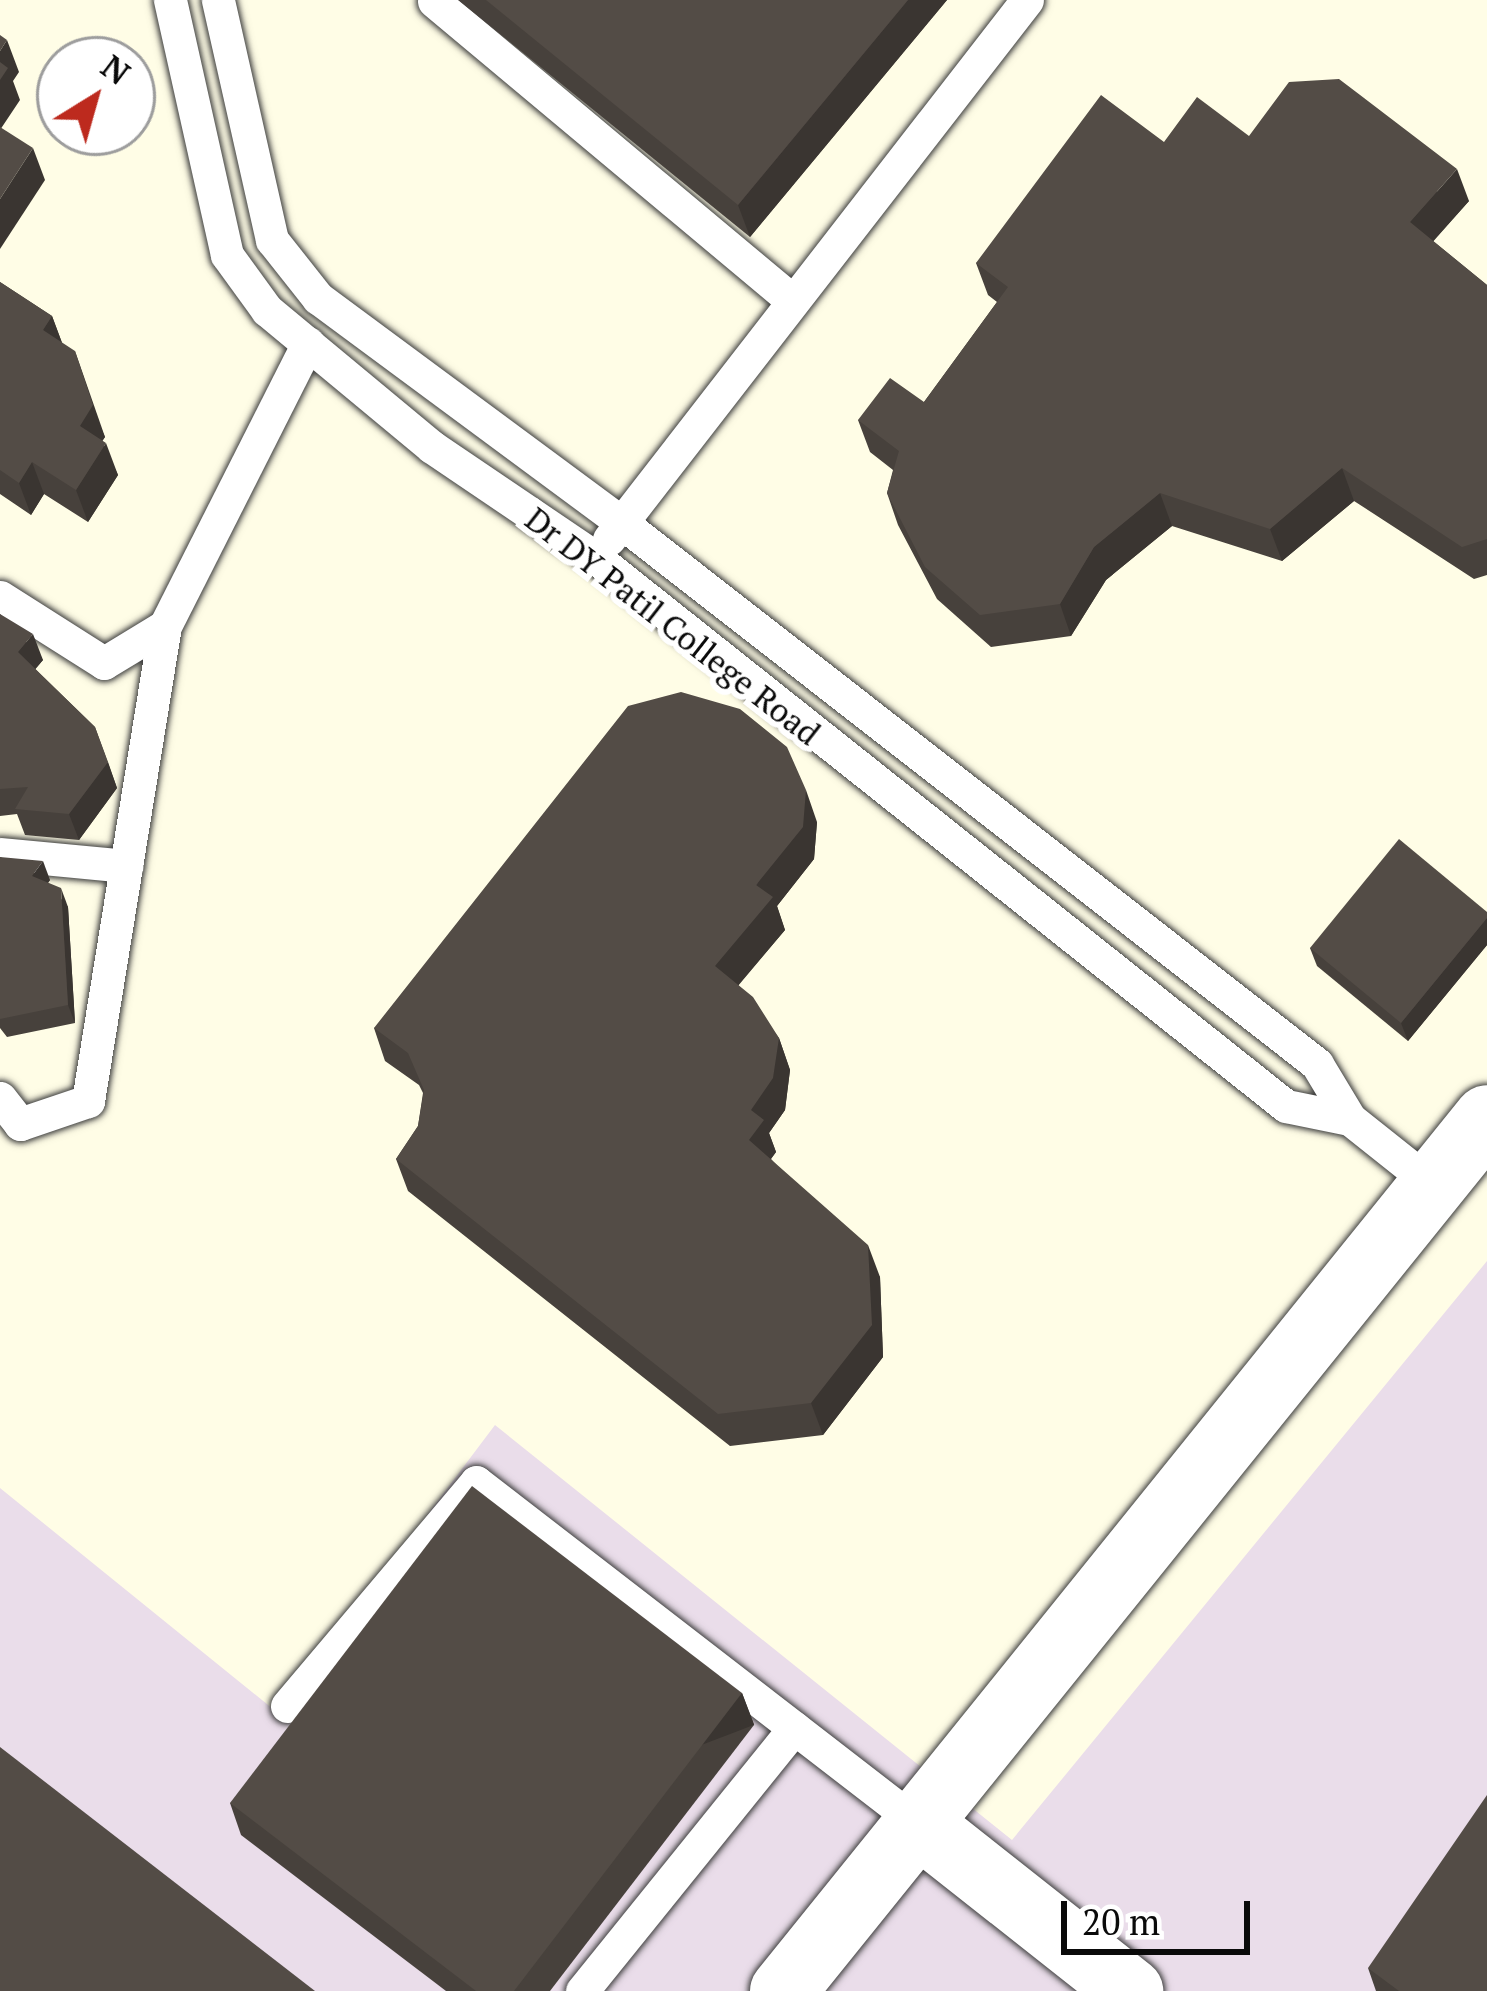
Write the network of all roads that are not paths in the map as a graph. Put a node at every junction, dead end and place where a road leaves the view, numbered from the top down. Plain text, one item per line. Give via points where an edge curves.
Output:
1 (170, 0) edge
2 (218, 0) edge
3 (1027, 0) edge
4 (434, 1) edge
5 (791, 299) junction
6 (319, 352) junction
7 (622, 523) junction
8 (596, 558) junction
9 (0, 597) edge
10 (165, 626) junction
11 (0, 854) edge
12 (126, 866) junction
13 (0, 1098) edge
14 (1487, 1118) edge
15 (1351, 1119) junction
16 (1433, 1185) junction
17 (287, 1706) dead end
18 (794, 1728) junction
19 (920, 1825) junction
20 (582, 1991) edge
21 (783, 1991) edge
22 (1130, 1991) edge

1 - 6 lane, Dr DY Patil College Road via 227,255 268,310
2 - 7 lane, Dr DY Patil College Road via 272,240 318,298
3 - 5 lane
4 - 5 lane
5 - 7 lane
6 - 8 lane, Dr DY Patil College Road via 432,447
6 - 10 lane
7 - 8 lane
7 - 15 lane, Dr DY Patil College Road via 1316,1064
8 - 15 lane, Dr DY Patil College Road via 1286,1106
9 - 10 lane via 104,663
10 - 12 lane
11 - 12 lane
12 - 13 lane via 88,1102 20,1124
14 - 16 street
15 - 16 lane, Dr DY Patil College Road
16 - 19 street
17 - 18 lane via 476,1482
18 - 19 lane
18 - 20 lane
19 - 21 street
19 - 22 street

